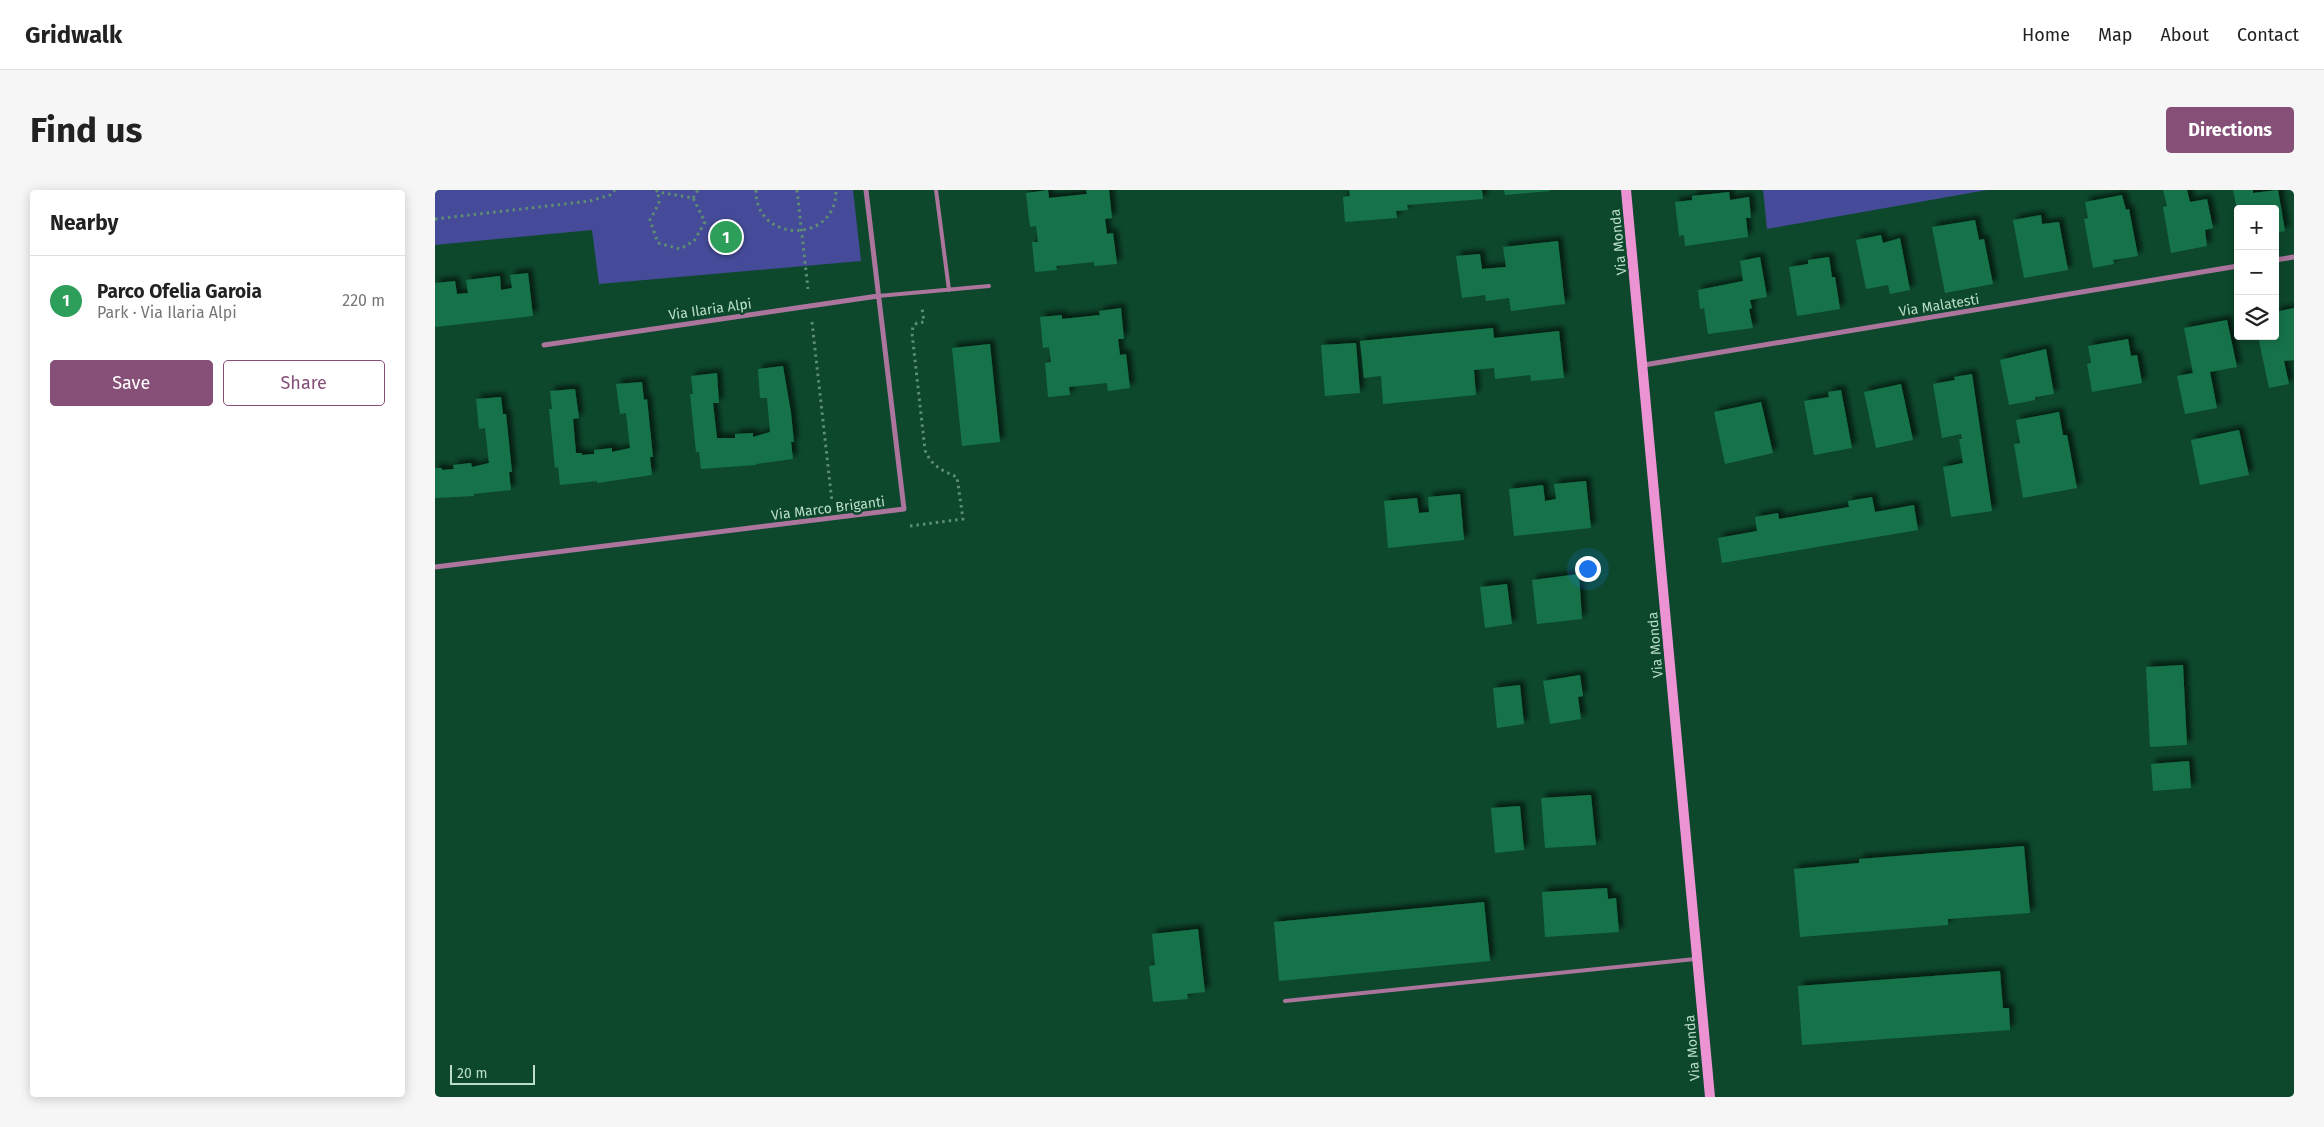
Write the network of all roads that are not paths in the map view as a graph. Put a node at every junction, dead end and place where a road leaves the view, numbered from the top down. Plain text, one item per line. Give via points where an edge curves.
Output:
1 (866, 190) edge
2 (935, 190) edge
3 (1626, 190) edge
4 (2294, 257) edge
5 (2279, 259) edge
6 (2234, 267) edge
7 (989, 286) dead end
8 (949, 290) junction
9 (879, 296) junction
10 (544, 345) dead end
11 (1644, 365) junction
12 (435, 567) edge
13 (1697, 958) junction
14 (1285, 1001) dead end
15 (1710, 1097) edge

1 - 9 street, Via Marco Briganti
2 - 8 lane
3 - 11 main road, Via Monda
4 - 5 street
6 - 11 street, Via Malatesti
7 - 8 lane
8 - 9 lane
9 - 10 street, Via Ilaria Alpi
9 - 12 street, Via Marco Briganti via 904,509
11 - 13 main road, Via Monda
13 - 14 lane
13 - 15 main road, Via Monda

